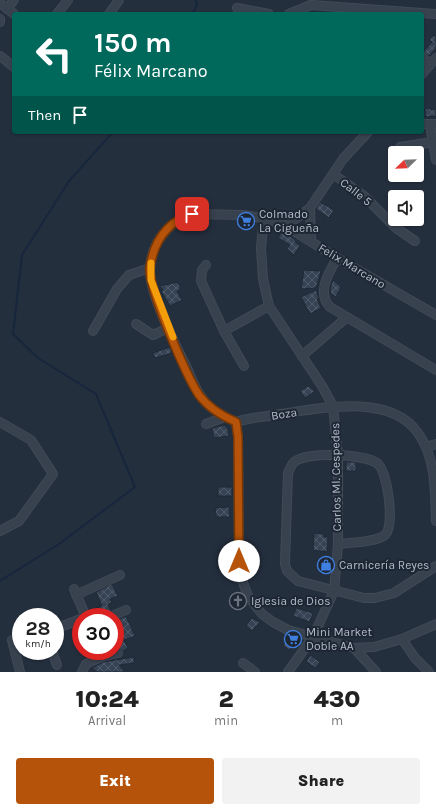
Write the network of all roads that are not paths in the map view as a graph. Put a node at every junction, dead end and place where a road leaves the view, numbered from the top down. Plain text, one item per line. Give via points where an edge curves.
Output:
1 (14, 0) edge
2 (68, 0) edge
3 (119, 0) edge
4 (310, 2) edge
5 (0, 3) edge
6 (237, 8) dead end
7 (7, 9) junction
8 (352, 11) edge
9 (59, 12) edge
10 (110, 12) edge
11 (258, 12) edge
12 (292, 12) edge
13 (380, 12) edge
14 (12, 13) edge
15 (424, 14) edge
16 (436, 14) edge
17 (0, 19) edge
18 (0, 22) edge
19 (0, 56) edge
20 (436, 58) edge
21 (424, 59) edge
22 (430, 64) junction
23 (12, 65) edge
24 (424, 72) edge
25 (429, 125) edge
26 (366, 134) edge
27 (433, 142) junction
28 (407, 146) edge
29 (436, 160) edge
30 (333, 174) junction
31 (310, 208) junction
32 (268, 218) junction
33 (286, 226) junction
34 (311, 241) junction
35 (415, 241) dead end
36 (337, 258) junction
37 (206, 266) dead end
38 (150, 268) junction
39 (269, 306) junction
40 (436, 315) edge
41 (346, 318) junction
42 (136, 324) dead end
43 (168, 328) junction
44 (92, 331) dead end
45 (224, 331) junction
46 (302, 356) junction
47 (244, 366) dead end
48 (436, 370) edge
49 (333, 406) junction
50 (225, 417) junction
51 (0, 422) edge
52 (236, 422) junction
53 (206, 424) dead end
54 (436, 444) edge
55 (426, 447) junction
56 (338, 456) junction
57 (436, 520) edge
58 (0, 531) edge
59 (338, 544) junction
60 (436, 566) edge
61 (120, 575) dead end
62 (334, 590) junction
63 (82, 608) edge
64 (436, 624) edge
65 (313, 637) junction
66 (402, 639) junction
67 (354, 648) junction
68 (17, 660) edge
69 (55, 660) edge
70 (92, 660) edge
71 (243, 663) dead end
72 (57, 665) dead end
73 (19, 671) edge
74 (82, 672) edge
75 (256, 672) edge
76 (288, 672) edge
77 (376, 672) edge
78 (429, 672) edge

1 - 7 street
2 - 9 street
3 - 10 street
4 - 8 street
4 - 12 street
5 - 7 street
6 - 11 street
7 - 14 street
8 - 13 street
15 - 16 street
17 - 18 street
19 - 23 street
20 - 22 street
21 - 22 street
22 - 24 street
25 - 27 street
26 - 30 street
27 - 28 street
27 - 29 street
30 - 31 street
30 - 35 street, Calle 5 via 363,195 396,228
31 - 33 street
31 - 34 street
32 - 33 street, Felix Marcano
32 - 38 street, Felix Marcano via 243,215 186,216 166,229 156,243
32 - 39 street, Carlos Ml. Cespedes via 263,227 261,248 263,279
33 - 34 street, Felix Marcano
34 - 36 street, Felix Marcano
36 - 40 street, Felix Marcano
36 - 41 street via 326,279 324,298 330,307
37 - 45 street via 202,270 201,281
38 - 43 street via 155,295
38 - 44 street via 129,275 117,289
39 - 45 street
39 - 46 street, Carlos Ml. Cespedes
41 - 46 street
41 - 48 street
42 - 43 street via 153,335
43 - 50 street via 199,395
45 - 47 street
46 - 49 street, Carlos Ml. Cespedes
49 - 52 street, Boza
49 - 55 street, Boza via 371,408 400,416 417,432
49 - 56 street, Carlos Ml. Cespedes
50 - 52 street
50 - 53 street
51 - 58 street via 31,440 53,474 19,521
52 - 65 street via 241,582 254,605 273,622 288,630
54 - 55 street
55 - 57 street, Boza via 434,474
56 - 59 street, Carlos Ml. Cespedes
56 - 59 street via 370,459 381,467 387,482 389,524 387,532 381,537
56 - 62 street via 320,455 305,458 290,468 285,564 290,574 298,581
59 - 62 street, Carlos Ml. Cespedes
60 - 62 street via 394,593 375,598 364,598
61 - 63 street via 75,592
62 - 65 street, Carlos Ml. Cespedes
64 - 66 street
65 - 67 street
65 - 76 street, Carlos Ml. Cespedes
66 - 67 street via 374,647
66 - 78 street
67 - 77 street
68 - 73 street
69 - 72 street
70 - 74 street
71 - 75 street

